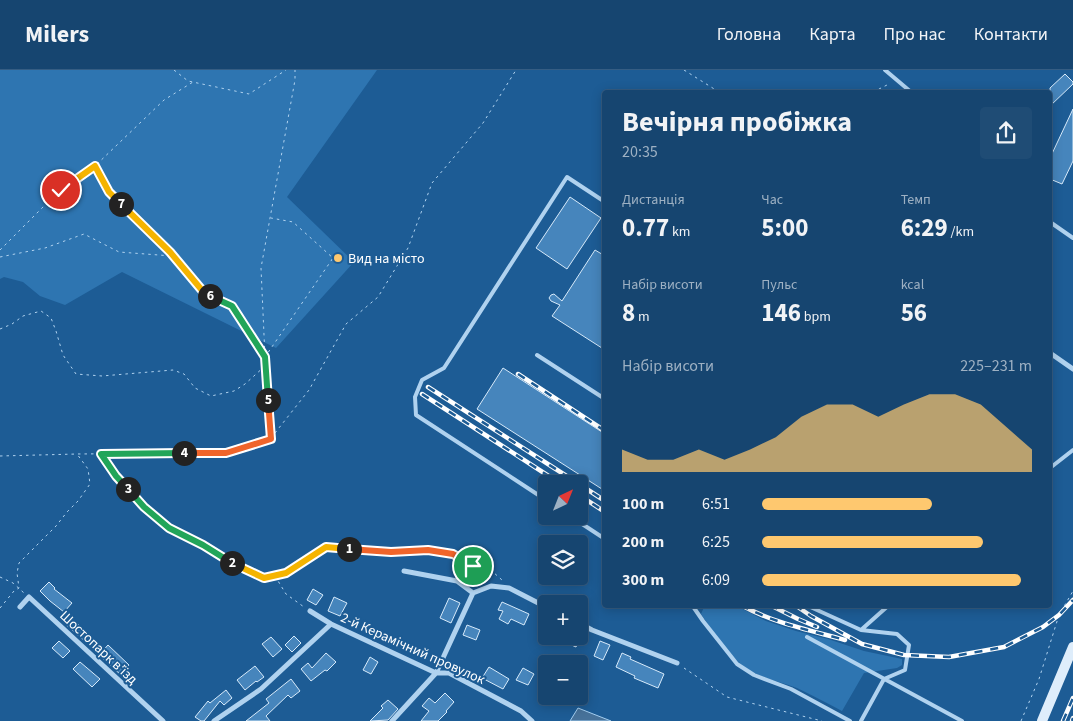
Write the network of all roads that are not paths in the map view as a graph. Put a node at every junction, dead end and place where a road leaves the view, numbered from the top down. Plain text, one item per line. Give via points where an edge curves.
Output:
1 (885, 70) edge
2 (908, 90) edge
3 (602, 200) edge
4 (1052, 223) edge
5 (1073, 238) edge
6 (1052, 354) edge
7 (537, 355) dead end
8 (1073, 369) edge
9 (602, 397) edge
10 (1073, 450) edge
11 (1052, 466) edge
12 (538, 495) edge
13 (584, 525) edge
14 (602, 537) edge
15 (404, 571) dead end
16 (473, 593) junction
17 (538, 603) edge
18 (20, 607) dead end
19 (694, 608) edge
20 (813, 608) edge
21 (887, 608) edge
22 (310, 611) road end
23 (331, 624) junction
24 (588, 628) edge
25 (861, 630) junction
26 (807, 637) dead end
27 (1073, 647) edge
28 (677, 663) road end
29 (436, 673) junction
30 (884, 678) junction
31 (163, 721) edge
32 (214, 721) edge
33 (392, 721) edge
34 (532, 721) edge
35 (850, 721) edge
36 (861, 721) edge
37 (962, 721) edge
38 (1042, 721) edge

1 - 2 lane
3 - 12 lane via 567,177 444,368 422,380 415,397 416,414
4 - 5 lane
6 - 8 street
7 - 9 lane
10 - 11 lane
13 - 14 lane
15 - 16 street via 457,581
16 - 17 street via 491,586 510,588
16 - 29 street
18 - 31 street, Шостопарк в’їзд via 29,597
19 - 35 lane via 737,664
20 - 25 lane
21 - 25 lane
22 - 23 street, 2-й Керамічний провулок
23 - 29 street, 2-й Керамічний провулок
23 - 32 street via 261,689
24 - 28 street
25 - 30 lane via 897,634 909,645 905,670
26 - 30 lane
27 - 38 street
29 - 33 street
29 - 34 street, 2-й Керамічний провулок via 449,673 521,711
30 - 36 lane
30 - 37 lane

